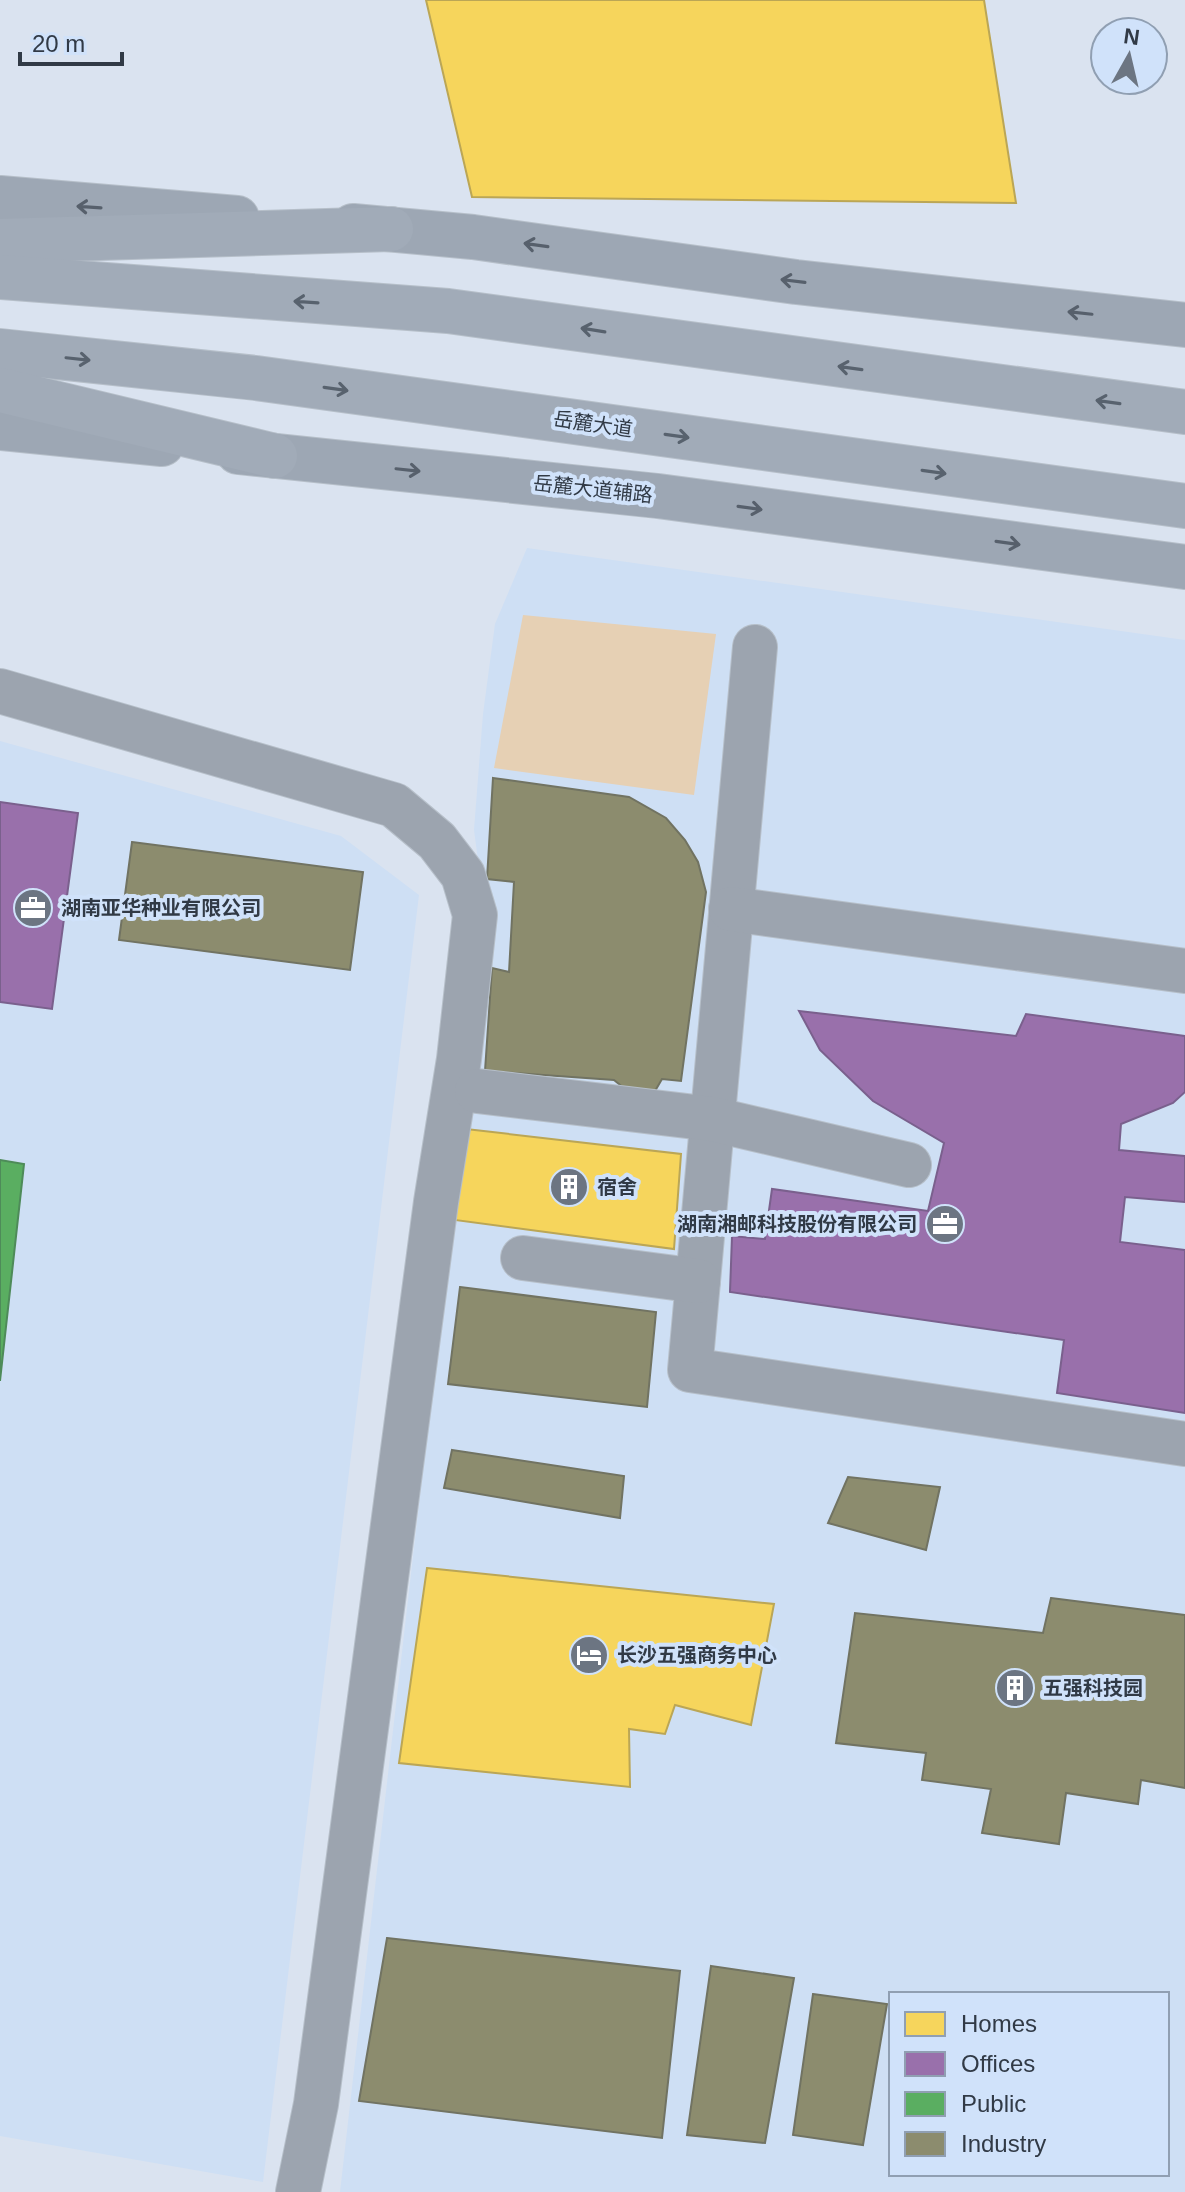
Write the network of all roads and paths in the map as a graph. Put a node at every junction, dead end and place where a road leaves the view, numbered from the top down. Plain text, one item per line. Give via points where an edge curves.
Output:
1 (0, 198) edge
2 (391, 229) junction
3 (0, 241) edge
4 (0, 277) edge
5 (1185, 325) edge
6 (0, 351) edge
7 (0, 390) edge
8 (1185, 412) edge
9 (0, 428) edge
10 (275, 456) junction
11 (1185, 506) edge
12 (1185, 567) edge
13 (755, 647) dead end
14 (0, 691) edge
15 (731, 909) junction
16 (1185, 971) edge
17 (477, 1091) dead end
18 (712, 1119) junction
19 (909, 1165) dead end
20 (523, 1258) dead end
21 (698, 1281) junction
22 (1185, 1444) edge
23 (298, 2192) edge

2 -> 1 main road
2 - 3 highway
5 -> 2 main road via 796,282
8 -> 4 highway via 448,311
6 -> 11 highway, 岳麓大道 via 287,382
7 - 10 highway
9 - 10 main road, 岳麓大道辅路
10 -> 12 main road, 岳麓大道辅路 via 658,496
13 - 15 street
14 - 23 street via 394,805 437,841 463,875 475,915 318,2089
15 - 16 street
15 - 18 street
17 - 18 street
18 - 19 street
18 - 21 street
20 - 21 street
21 - 22 street via 690,1370

